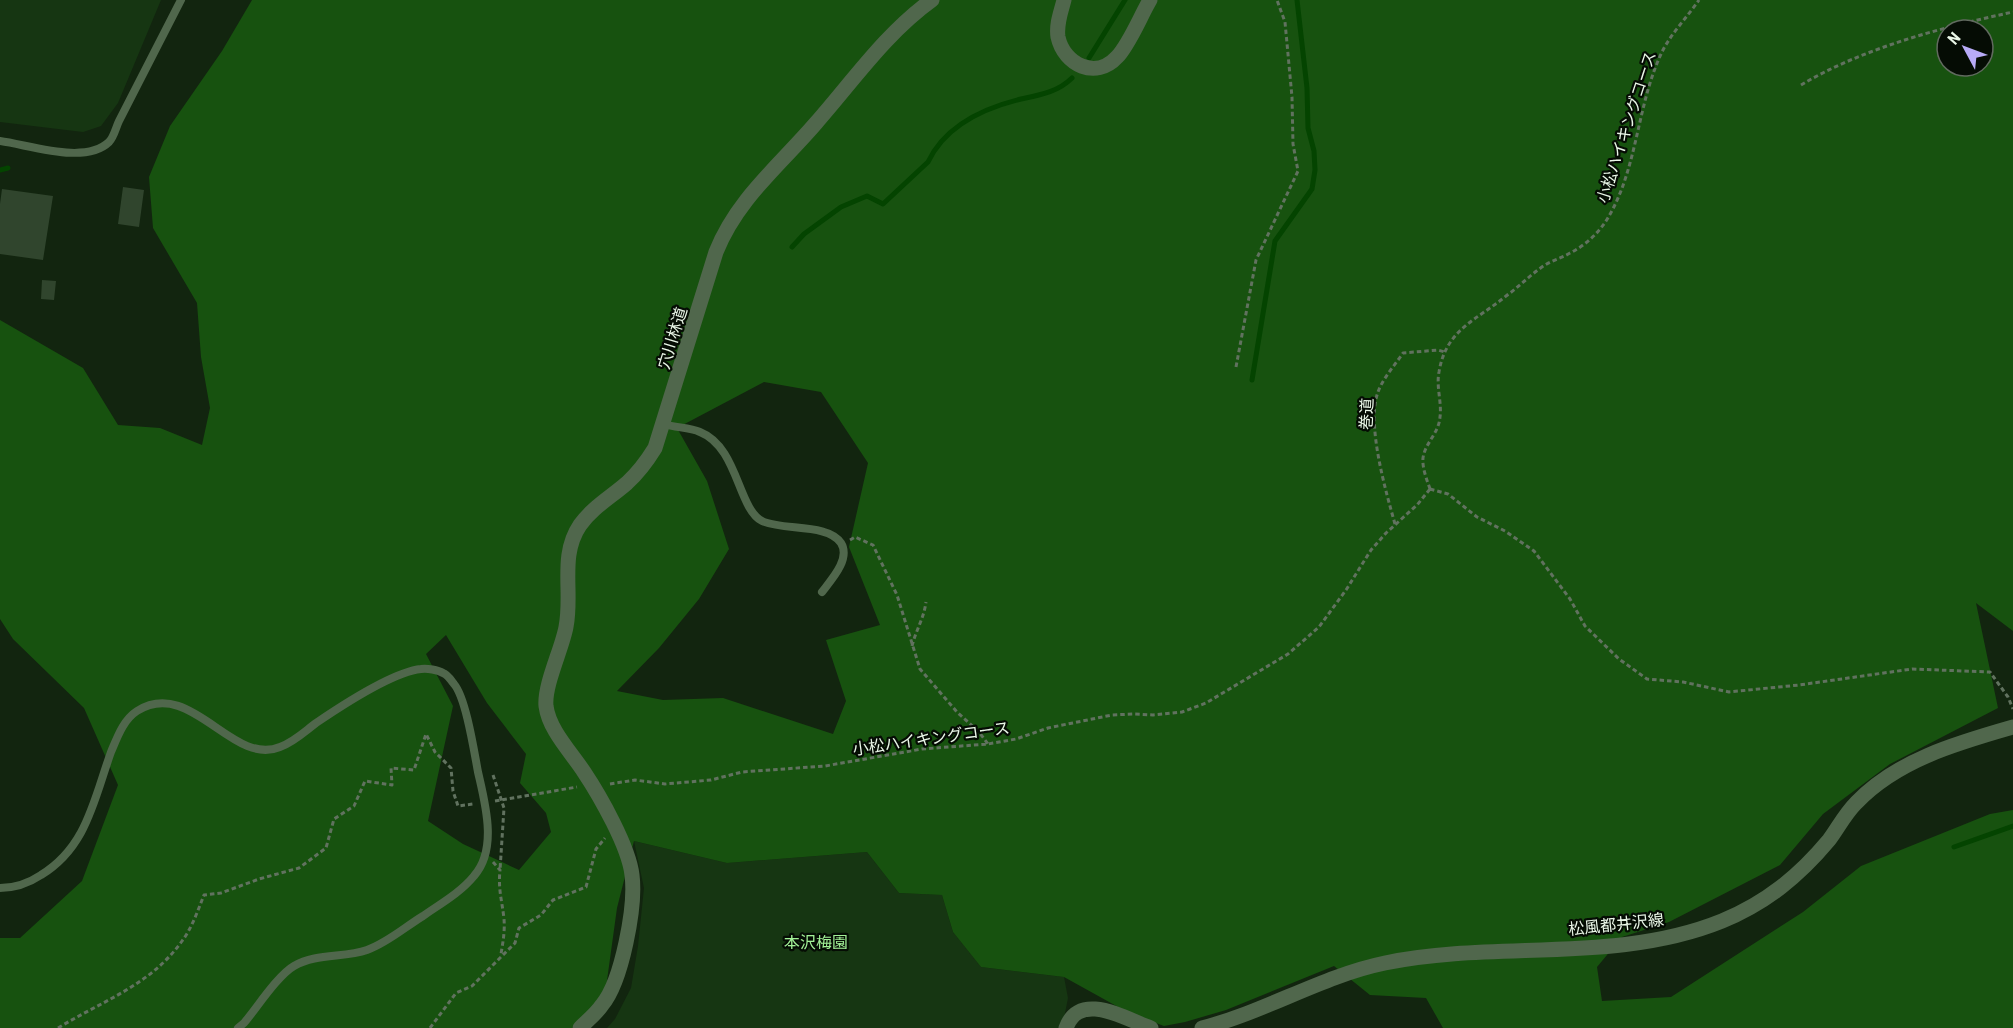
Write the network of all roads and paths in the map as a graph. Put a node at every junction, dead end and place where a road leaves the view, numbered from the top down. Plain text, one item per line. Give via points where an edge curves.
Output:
1 (181, 0) edge
2 (932, 0) edge
3 (1064, 0) edge
4 (1150, 0) edge
5 (1277, 0) edge
6 (1699, 0) edge
7 (2013, 12) edge
8 (1802, 85) dead end
9 (0, 141) edge
10 (1446, 352) junction
11 (1236, 367) dead end
12 (664, 424) junction
13 (1430, 489) junction
14 (1395, 524) junction
15 (842, 544) junction
16 (822, 592) dead end
17 (926, 602) dead end
18 (912, 648) junction
19 (2013, 709) edge
20 (2013, 727) edge
21 (988, 744) junction
22 (591, 784) junction
23 (538, 794) dead end
24 (458, 806) dead end
25 (614, 827) junction
26 (487, 850) junction
27 (0, 888) edge
28 (501, 956) junction
29 (58, 1028) edge
30 (238, 1028) edge
31 (430, 1028) edge
32 (580, 1028) edge
33 (1066, 1028) edge
34 (1151, 1028) edge
35 (1202, 1028) edge

1 - 9 lane via 111,141 98,150 79,154
2 - 12 street, 穴川林道 via 898,28 762,180 732,221 716,252
3 - 4 street via 1058,34 1061,48 1076,64 1098,68 1117,57
5 - 11 path via 1285,22 1298,171 1256,260
6 - 10 path, 小松ハイキングコース via 1662,51 1630,164 1608,219 1592,238 1528,276 1506,297 1474,318 1455,334
7 - 8 path via 1947,26 1831,67
10 - 13 path, 小松ハイキングコース via 1439,372 1439,425 1423,459
10 - 14 path, 巻道 via 1403,353 1378,392 1377,453
12 - 15 lane via 700,432 713,440 732,464 751,510 761,520 824,532
12 - 22 street, 穴川林道 via 656,447 640,471 598,505 572,538 566,626 546,704 554,728
13 - 14 path, 小松ハイキングコース
13 - 19 path via 1448,494 1534,551 1585,626 1647,679 1729,692 1912,669 1975,670 1990,672
14 - 21 path, 小松ハイキングコース via 1371,550 1319,627 1288,654 1206,703 1182,712 1083,720
15 - 16 lane via 839,569
15 - 18 path via 855,537 873,545 897,595
17 - 18 path
18 - 21 path via 920,669
20 - 35 street, 松風都井沢線 via 1940,750 1880,783 1855,804 1809,864 1786,885 1722,921 1676,936 1633,944 1461,954 1385,963
21 - 22 path, 小松ハイキングコース via 922,749 825,766 742,772 696,782 665,784 635,780
22 - 23 path, 小松ハイキングコース
22 - 25 street, 穴川林道
24 - 29 path via 451,768 435,752 426,734 414,770 391,768 392,785 365,781 354,806 334,819 326,848 299,868 204,895 182,941 154,971 117,997
25 - 28 path via 596,849 586,886 554,900 541,915 519,928 515,943
25 - 32 street, 穴川林道 via 632,875 627,934 620,972 612,990
26 - 27 lane via 484,802 459,690 445,673 423,668 388,679 277,749 237,742 183,707 165,703 136,711 116,740 83,831 69,852 29,882
26 - 28 path via 500,870 498,888 504,920
26 - 30 lane via 475,876 455,894 383,942 358,952 314,958 293,966
28 - 31 path via 472,986 456,993
33 - 34 street via 1070,1017 1093,1008

